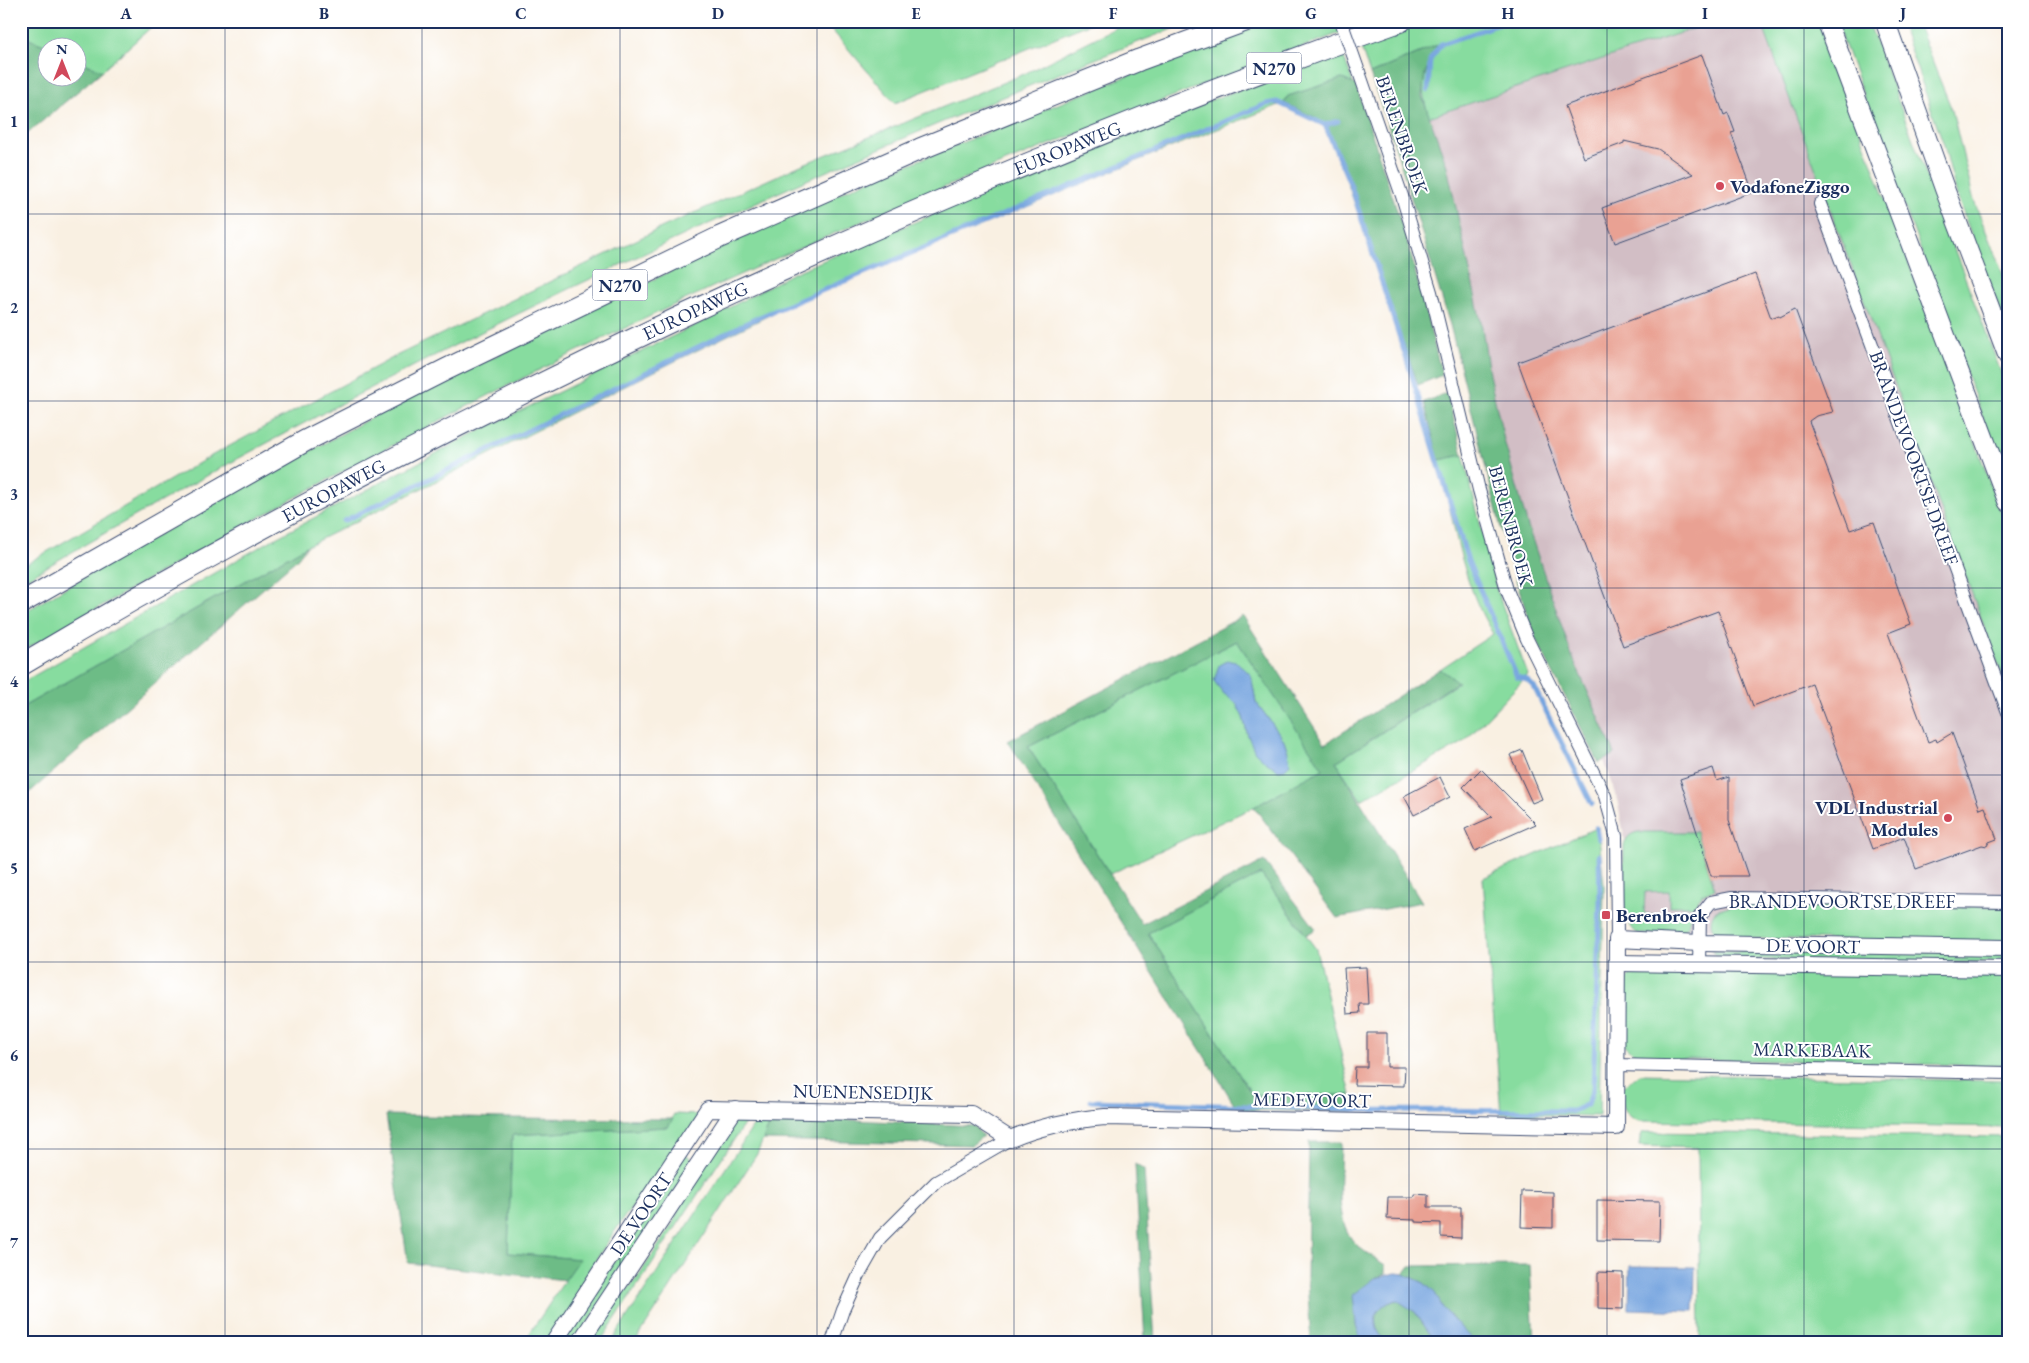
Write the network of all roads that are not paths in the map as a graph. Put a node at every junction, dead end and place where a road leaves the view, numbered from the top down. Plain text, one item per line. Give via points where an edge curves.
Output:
1 (1245, 21) edge
2 (1341, 21) edge
3 (1401, 21) edge
4 (1827, 21) edge
5 (1885, 21) edge
6 (1820, 204) dead end
7 (2008, 356) edge
8 (2008, 502) edge
9 (21, 603) edge
10 (21, 665) edge
11 (2008, 712) edge
12 (2008, 902) edge
13 (1617, 939) junction
14 (1700, 943) junction
15 (2008, 948) edge
16 (1617, 963) junction
17 (1699, 964) junction
18 (2008, 970) edge
19 (1615, 1065) junction
20 (2008, 1073) edge
21 (708, 1109) joint
22 (735, 1109) junction
23 (1616, 1127) joint
24 (1010, 1139) junction
25 (554, 1342) edge
26 (580, 1342) edge
27 (832, 1342) edge

1 - 9 highway, N270 via 920,149 720,237 305,441
2 - 13 street, BERENBROEK, bridge via 1402,196 1430,292 1506,590 1605,796 1616,836
3 - 10 highway, EUROPAWEG / N270 via 1162,110 944,198 748,286 478,415 333,489
4 - 8 main road
5 - 7 main road
6 - 11 street, BRANDEVOORTSE DREEF
12 - 14 street, BRANDEVOORTSE DREEF via 1732,898 1711,902 1700,916
13 - 14 street, DE VOORT
13 - 16 street, BERENBROEK
14 - 15 street, DE VOORT
14 - 17 street, BRANDEVOORTSE DREEF
16 - 17 street, DE VOORT
16 - 19 street, BERENBROEK
17 - 18 street, DE VOORT
19 - 20 street, MARKEBAAK
19 - 23 street, BERENBROEK
21 - 22 street, NUENENSEDIJK
21 - 25 street, DE VOORT
22 - 24 street, NUENENSEDIJK via 971,1114
22 - 26 street, DE VOORT
23 - 24 street, MEDEVOORT via 1105,1117 1056,1123
24 - 27 street via 936,1182 880,1238 858,1275

